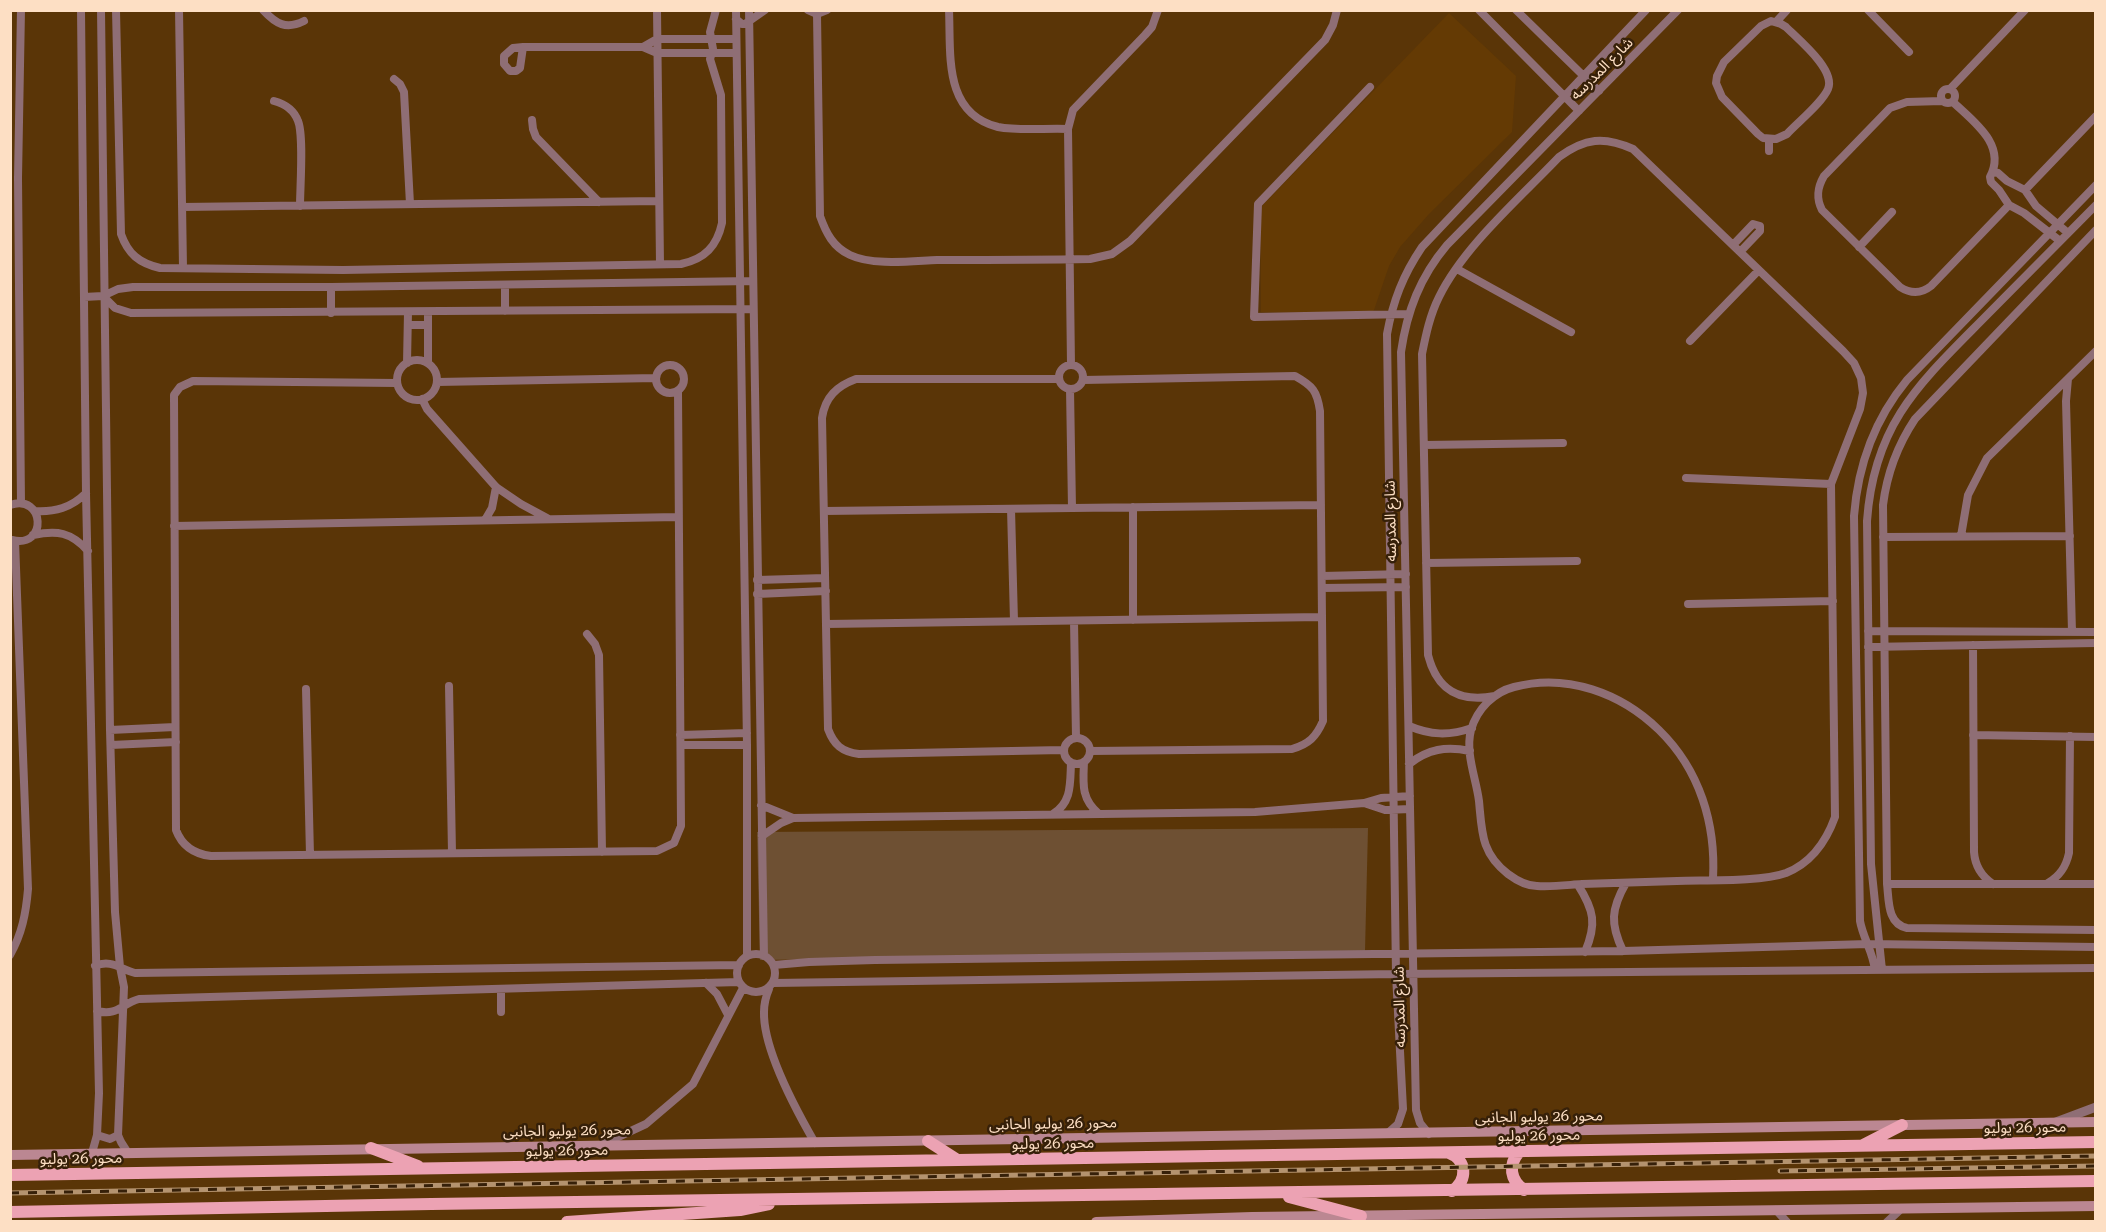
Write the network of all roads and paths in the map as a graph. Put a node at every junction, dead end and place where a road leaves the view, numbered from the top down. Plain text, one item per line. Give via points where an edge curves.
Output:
1 (21, 10) edge
2 (81, 10) edge
3 (101, 10) edge
4 (116, 10) edge
5 (179, 10) edge
6 (263, 10) edge
7 (657, 10) edge
8 (716, 10) edge
9 (749, 10) edge
10 (765, 10) edge
11 (808, 10) edge
12 (827, 10) edge
13 (950, 10) edge
14 (1158, 10) edge
15 (1337, 10) edge
16 (1479, 10) edge
17 (1516, 10) edge
18 (1646, 10) edge
19 (1678, 10) edge
20 (1786, 10) edge
21 (1868, 10) edge
22 (2025, 10) edge
23 (817, 14) junction
24 (736, 15) edge
25 (304, 21) dead end
26 (1776, 22) junction
27 (749, 23) junction
28 (657, 39) junction
29 (695, 39) junction
30 (711, 39) junction
31 (736, 39) junction
32 (522, 47) dead end
33 (643, 47) junction
34 (1909, 52) dead end
35 (657, 53) junction
36 (695, 53) junction
37 (712, 53) junction
38 (736, 53) junction
39 (1583, 76) junction
40 (394, 79) dead end
41 (1370, 87) dead end
42 (1950, 89) junction
43 (1599, 91) junction
44 (1565, 95) junction
45 (274, 101) dead end
46 (1942, 101) junction
47 (1953, 102) junction
48 (1579, 111) junction
49 (2096, 116) edge
50 (532, 120) dead end
51 (1068, 129) junction
52 (14, 138) edge
53 (1769, 139) junction
54 (1769, 151) dead end
55 (1993, 172) junction
56 (2096, 185) edge
57 (1480, 188) junction
58 (2025, 190) junction
59 (1492, 199) junction
60 (659, 201) junction
61 (600, 202) junction
62 (410, 204) junction
63 (2009, 205) junction
64 (2096, 205) edge
65 (300, 206) junction
66 (182, 207) junction
67 (1892, 212) dead end
68 (2057, 224) junction
69 (2096, 230) edge
70 (2049, 232) junction
71 (2068, 233) junction
72 (2060, 241) junction
73 (1733, 245) junction
74 (1859, 247) junction
75 (1740, 252) junction
76 (1070, 259) junction
77 (660, 264) junction
78 (183, 268) junction
79 (1456, 269) junction
80 (1759, 270) junction
81 (753, 281) junction
82 (739, 282) junction
83 (505, 285) junction
84 (331, 287) junction
85 (104, 296) junction
86 (84, 297) junction
87 (740, 309) junction
88 (753, 309) junction
89 (506, 311) junction
90 (408, 312) junction
91 (428, 312) junction
92 (331, 313) junction
93 (1390, 314) junction
94 (1408, 314) junction
95 (408, 325) junction
96 (428, 325) junction
97 (1571, 332) dead end
98 (1690, 341) dead end
99 (2096, 351) edge
100 (407, 363) junction
101 (428, 363) junction
102 (1071, 365) junction
103 (656, 378) junction
104 (1058, 379) junction
105 (2068, 379) junction
106 (1083, 380) junction
107 (398, 382) junction
108 (437, 382) junction
109 (1070, 389) junction
110 (678, 392) junction
111 (422, 399) junction
112 (1563, 443) dead end
113 (1424, 445) junction
114 (1686, 478) dead end
115 (1831, 484) junction
116 (496, 487) junction
117 (86, 493) junction
118 (21, 503) junction
119 (10, 505) edge
120 (1321, 505) junction
121 (1133, 507) junction
122 (1072, 508) junction
123 (1011, 509) junction
124 (35, 511) junction
125 (824, 511) junction
126 (678, 517) junction
127 (548, 519) junction
128 (485, 520) junction
129 (174, 526) junction
130 (33, 536) junction
131 (1961, 536) junction
132 (2070, 536) junction
133 (1883, 537) junction
134 (13, 540) edge
135 (757, 543) junction
136 (744, 544) junction
137 (88, 551) junction
138 (1576, 561) dead end
139 (1426, 563) junction
140 (1392, 574) junction
141 (1406, 574) junction
142 (1322, 576) junction
143 (825, 578) junction
144 (757, 580) junction
145 (1392, 587) junction
146 (1406, 587) junction
147 (1322, 588) junction
148 (826, 591) junction
149 (757, 594) junction
150 (1833, 601) junction
151 (1688, 604) dead end
152 (1322, 617) junction
153 (1133, 620) junction
154 (1014, 621) junction
155 (1074, 621) junction
156 (826, 624) junction
157 (1868, 631) junction
158 (1884, 632) junction
159 (2072, 632) junction
160 (2096, 632) edge
161 (587, 634) dead end
162 (758, 643) junction
163 (2096, 643) edge
164 (746, 644) junction
165 (1973, 645) junction
166 (1868, 646) junction
167 (1884, 647) junction
168 (449, 686) dead end
169 (306, 689) dead end
170 (1495, 696) junction
171 (1408, 726) junction
172 (176, 727) junction
173 (1472, 728) junction
174 (110, 730) junction
175 (747, 734) junction
176 (680, 735) junction
177 (1973, 735) junction
178 (2070, 736) junction
179 (2096, 737) edge
180 (1076, 738) junction
181 (176, 742) junction
182 (111, 745) junction
183 (681, 745) junction
184 (747, 745) junction
185 (1063, 750) junction
186 (1090, 751) junction
187 (1470, 751) junction
188 (1084, 762) junction
189 (1071, 763) junction
190 (1409, 764) junction
191 (1070, 792) junction
192 (1083, 792) junction
193 (1410, 796) junction
194 (1394, 797) junction
195 (1364, 803) junction
196 (761, 805) junction
197 (1410, 809) junction
198 (1394, 810) junction
199 (1053, 814) junction
200 (1099, 814) junction
201 (793, 818) junction
202 (762, 836) junction
203 (602, 852) junction
204 (452, 853) junction
205 (310, 855) junction
206 (1713, 879) junction
207 (1626, 883) junction
208 (1887, 884) junction
209 (1993, 884) junction
210 (2047, 884) junction
211 (2096, 884) edge
212 (1578, 885) junction
213 (747, 920) junction
214 (763, 921) junction
215 (2096, 930) edge
216 (1868, 944) junction
217 (1880, 944) junction
218 (2096, 946) edge
219 (1623, 951) junction
220 (1585, 952) junction
221 (1412, 953) junction
222 (1396, 954) junction
223 (10, 955) edge
224 (747, 956) junction
225 (764, 956) junction
226 (739, 965) junction
227 (774, 965) junction
228 (95, 966) junction
229 (120, 967) junction
230 (2096, 968) edge
231 (1879, 970) junction
232 (1396, 974) junction
233 (1413, 974) junction
234 (706, 983) junction
235 (741, 985) junction
236 (771, 986) junction
237 (501, 989) junction
238 (123, 1007) junction
239 (97, 1011) junction
240 (501, 1012) dead end
241 (728, 1015) junction
242 (2096, 1107) edge
243 (2096, 1122) edge
244 (2054, 1123) junction
245 (1902, 1125) junction
246 (1386, 1134) junction
247 (1429, 1134) junction
248 (97, 1135) junction
249 (118, 1135) junction
250 (928, 1141) junction
251 (2096, 1142) edge
252 (815, 1143) junction
253 (599, 1146) junction
254 (1859, 1146) junction
255 (371, 1148) junction
256 (1519, 1152) junction
257 (92, 1153) junction
258 (128, 1153) junction
259 (1449, 1153) junction
260 (10, 1155) edge
261 (957, 1160) junction
262 (424, 1169) junction
263 (10, 1175) edge
264 (2096, 1180) edge
265 (1524, 1190) junction
266 (1452, 1191) junction
267 (1273, 1193) junction
268 (780, 1200) junction
269 (2096, 1206) edge
270 (1901, 1209) junction
271 (1776, 1210) junction
272 (10, 1212) edge
273 (1361, 1216) junction
274 (1258, 1219) edge
275 (567, 1221) edge
276 (1096, 1221) edge
277 (1787, 1221) edge
278 (1887, 1221) edge

1 - 52 street
2 - 86 street
3 - 85 street
4 - 78 street via 121,234 130,252 146,265
5 - 66 street
6 - 25 street via 278,24 296,26
7 - 28 street
8 - 30 street
9 - 27 street
10 - 27 street
11 - 23 street
12 - 23 street
13 - 51 street via 953,82 970,112 1000,127
14 - 51 street via 1152,27 1073,110
15 - 76 street via 1325,40 1130,241 1101,258
16 - 44 street
17 - 39 street
18 - 39 street, شارع المدرسه
19 - 43 street, شارع المدرسه
20 - 26 street
21 - 34 street
22 - 42 street
23 - 76 street via 820,216 825,231 839,248 875,261
24 - 27 street via 742,24
24 - 31 street
26 - 53 street via 1761,26 1724,62 1717,76 1722,97 1758,134
26 - 53 street via 1786,27 1824,67 1829,84 1824,95 1787,134
27 - 81 street
28 - 29 street
28 - 33 street
28 - 35 street
29 - 30 street
29 - 36 street
30 - 31 street
30 - 37 street
31 - 38 street
32 - 33 street
33 - 35 street
35 - 36 street
35 - 60 street
36 - 37 street
37 - 38 street
37 - 77 street via 711,65 721,95 722,223 705,255 681,264
38 - 82 street
39 - 43 street
39 - 44 street, شارع المدرسه
40 - 62 street via 404,92
41 - 93 street via 1258,204 1254,317
42 - 46 street via 1942,92
42 - 47 street via 1955,95
43 - 48 street, شارع المدرسه
44 - 48 street
44 - 57 street, شارع المدرسه
45 - 65 street via 288,107 300,127
46 - 47 street
46 - 74 street via 1907,102 1890,108 1820,182 1817,196 1822,210
47 - 55 street via 1990,140
48 - 59 street, شارع المدرسه
49 - 58 street
50 - 61 street via 536,137
51 - 76 street
52 - 118 street
53 - 54 street
55 - 58 street
55 - 63 street via 1990,180
56 - 68 street
57 - 59 street
57 - 93 street, شارع المدرسه via 1422,247 1403,279
58 - 68 street
59 - 94 street, شارع المدرسه via 1437,257
60 - 61 street
60 - 77 street
61 - 62 street
62 - 65 street
63 - 70 street
63 - 74 street via 1931,286 1920,292 1900,287
64 - 71 street
65 - 66 street
66 - 78 street
67 - 74 street
68 - 70 street
68 - 71 street
69 - 133 street via 1915,419 1890,469 1882,505
70 - 72 street
70 - 216 street via 1907,380 1872,435 1858,479 1854,516 1860,921
71 - 72 street
72 - 157 street via 1922,382 1893,424 1877,463 1868,504
73 - 75 street
73 - 75 street via 1753,224 1760,226 1760,231
73 - 79 street via 1633,149 1602,140 1579,145 1559,157
75 - 80 street
76 - 102 street
77 - 78 street via 343,270
79 - 97 street
79 - 113 street via 1439,296 1422,354
80 - 98 street
80 - 115 street via 1844,351 1861,378 1860,409
81 - 82 street
81 - 88 street
82 - 83 street
82 - 87 street
83 - 84 street
83 - 89 street
84 - 85 street via 133,287
84 - 92 street
85 - 86 street
85 - 92 street via 115,308 131,313
85 - 174 street
86 - 117 street
87 - 88 street
87 - 89 street
87 - 136 street
88 - 135 street
89 - 91 street
90 - 91 street
90 - 92 street
90 - 95 street
91 - 96 street
93 - 94 street
93 - 140 street, شارع المدرسه via 1387,334
94 - 141 street, شارع المدرسه via 1401,352
95 - 96 street
95 - 100 street
96 - 101 street
99 - 105 street
100 - 101 street
100 - 107 street via 401,368
101 - 108 street
102 - 104 street via 1061,369
102 - 106 street via 1079,368
103 - 108 street
103 - 110 street via 665,393
103 - 110 street via 667,365 680,368 685,380
104 - 109 street
104 - 125 street via 856,379 845,383 829,397 822,418
105 - 131 street via 1987,458 1968,495
105 - 132 street
106 - 109 street
106 - 120 street via 1295,376 1309,383 1320,411
107 - 111 street via 403,394
107 - 129 street via 183,384 173,400
108 - 111 street via 434,391
109 - 122 street
110 - 126 street
111 - 116 street
112 - 113 street
113 - 139 street
114 - 115 street
115 - 150 street
116 - 127 street
116 - 128 street
117 - 124 street via 59,510
117 - 137 street
118 - 119 street
118 - 124 street
120 - 121 street
120 - 142 street
121 - 122 street
121 - 153 street
122 - 123 street
123 - 125 street
123 - 154 street
124 - 130 street via 38,524
125 - 143 street
126 - 127 street
126 - 176 street
127 - 128 street
128 - 129 street
129 - 172 street
130 - 134 street
130 - 137 street via 60,533 78,539
131 - 132 street
131 - 133 street
132 - 159 street
133 - 158 street
134 - 223 street via 28,889 26,912
135 - 136 street
135 - 144 street
136 - 164 street
137 - 228 street
138 - 139 street
139 - 170 street via 1431,669 1440,682 1458,694 1480,699
140 - 141 street
140 - 142 street
140 - 145 street, شارع المدرسه
141 - 146 street, شارع المدرسه
142 - 147 street
143 - 144 street
143 - 148 street
144 - 149 street
145 - 146 street
145 - 147 street
145 - 194 street, شارع المدرسه
146 - 171 street, شارع المدرسه
147 - 152 street
148 - 149 street
148 - 156 street
149 - 162 street
150 - 151 street
150 - 206 street via 1835,817 1830,832 1812,856 1787,873
152 - 153 street
152 - 186 street via 1323,721 1317,735 1306,745 1292,749
153 - 155 street
154 - 155 street
154 - 156 street
155 - 180 street
156 - 185 street via 828,729 831,739 848,753
157 - 158 street
157 - 166 street
158 - 159 street
158 - 167 street
159 - 160 street
161 - 203 street via 599,655
162 - 164 street
162 - 196 street
163 - 165 street
164 - 175 street
165 - 167 street
165 - 177 street
166 - 167 street
166 - 217 street via 1871,864
167 - 208 street
168 - 204 street
169 - 205 street
170 - 173 street
170 - 206 street via 1532,682 1556,681 1596,690 1640,714 1676,750 1700,790 1712,835
171 - 173 street via 1439,734
171 - 190 street, شارع المدرسه
172 - 174 street
172 - 181 street
173 - 187 street
174 - 182 street
175 - 176 street
175 - 184 street
176 - 183 street
177 - 178 street
177 - 209 street via 1975,860 1981,874
178 - 179 street
178 - 210 street via 2069,853 2060,875
180 - 185 street via 1067,742
180 - 186 street via 1087,743
181 - 182 street
181 - 205 street via 176,830 188,848 211,856
182 - 229 street
183 - 184 street
183 - 203 street via 678,838 657,851
184 - 213 street
185 - 189 street
186 - 188 street
187 - 190 street via 1431,750
187 - 212 street via 1483,842 1498,866 1521,882 1535,886
188 - 189 street
188 - 192 street
189 - 191 street
190 - 193 street, شارع المدرسه
191 - 192 street
191 - 199 street via 1061,809
192 - 200 street
193 - 194 street
193 - 197 street, شارع المدرسه
194 - 195 street
194 - 198 street, شارع المدرسه
195 - 198 street
195 - 200 street via 1255,812
196 - 201 street
196 - 202 street
197 - 198 street
197 - 221 street, شارع المدرسه
198 - 222 street, شارع المدرسه
199 - 200 street
199 - 201 street
201 - 202 street
202 - 214 street
203 - 204 street
204 - 205 street
206 - 207 street
207 - 212 street
207 - 219 street via 1613,917
208 - 209 street
208 - 215 street via 1892,918 1907,928
209 - 210 street
210 - 211 street
212 - 220 street via 1593,918
213 - 214 street
213 - 224 street
214 - 225 street
216 - 217 street
216 - 219 street
216 - 231 street
217 - 218 street
217 - 231 street
219 - 220 street
220 - 221 street
221 - 222 street
221 - 233 street, شارع المدرسه
222 - 227 street via 875,960
222 - 232 street, شارع المدرسه
224 - 225 street
224 - 226 street
225 - 227 street
226 - 229 street via 135,973
226 - 235 street via 737,976
227 - 236 street
228 - 229 street via 110,963
228 - 239 street
229 - 238 street
230 - 231 street
231 - 233 street
232 - 233 street
232 - 236 street
232 - 246 street, شارع المدرسه via 1403,1109 1398,1124
233 - 247 street, شارع المدرسه via 1416,1110 1420,1124
234 - 235 street
234 - 237 street
234 - 241 street
235 - 236 street via 756,993
235 - 241 street
236 - 252 street via 764,1009 765,1029 796,1110
237 - 238 street via 139,999
237 - 240 street
238 - 239 street via 114,1012
238 - 249 street
239 - 248 street
241 - 253 street via 693,1084 646,1124
242 - 244 street
243 - 244 main road, محور 26 يوليو الجانبى
244 - 245 main road, محور 26 يوليو الجانبى
245 - 247 main road, محور 26 يوليو الجانبى
245 - 254 highway
246 - 247 main road, محور 26 يوليو الجانبى
246 - 250 main road, محور 26 يوليو الجانبى
248 - 249 street via 110,1140
248 - 257 street
249 - 258 street
250 - 252 main road, محور 26 يوليو الجانبى
250 - 261 highway
251 - 254 highway, محور 26 يوليو
252 - 253 main road, محور 26 يوليو الجانبى
253 - 255 main road, محور 26 يوليو الجانبى
254 - 256 highway, محور 26 يوليو
255 - 258 main road, محور 26 يوليو الجانبى
255 - 262 highway
256 - 259 highway, محور 26 يوليو
256 - 265 highway via 1512,1164 1512,1174
257 - 258 main road, محور 26 يوليو الجانبى
257 - 260 main road, محور 26 يوليو الجانبى
259 - 261 highway, محور 26 يوليو
259 - 266 highway via 1461,1161 1464,1170 1462,1180
261 - 262 highway, محور 26 يوليو
262 - 263 highway, محور 26 يوليو
264 - 265 highway
265 - 266 highway
266 - 267 highway
267 - 268 highway
267 - 273 highway
268 - 272 highway
268 - 275 highway via 740,1210
269 - 270 main road
270 - 271 main road
270 - 278 street
271 - 273 main road
271 - 277 street
273 - 274 main road
274 - 276 main road

